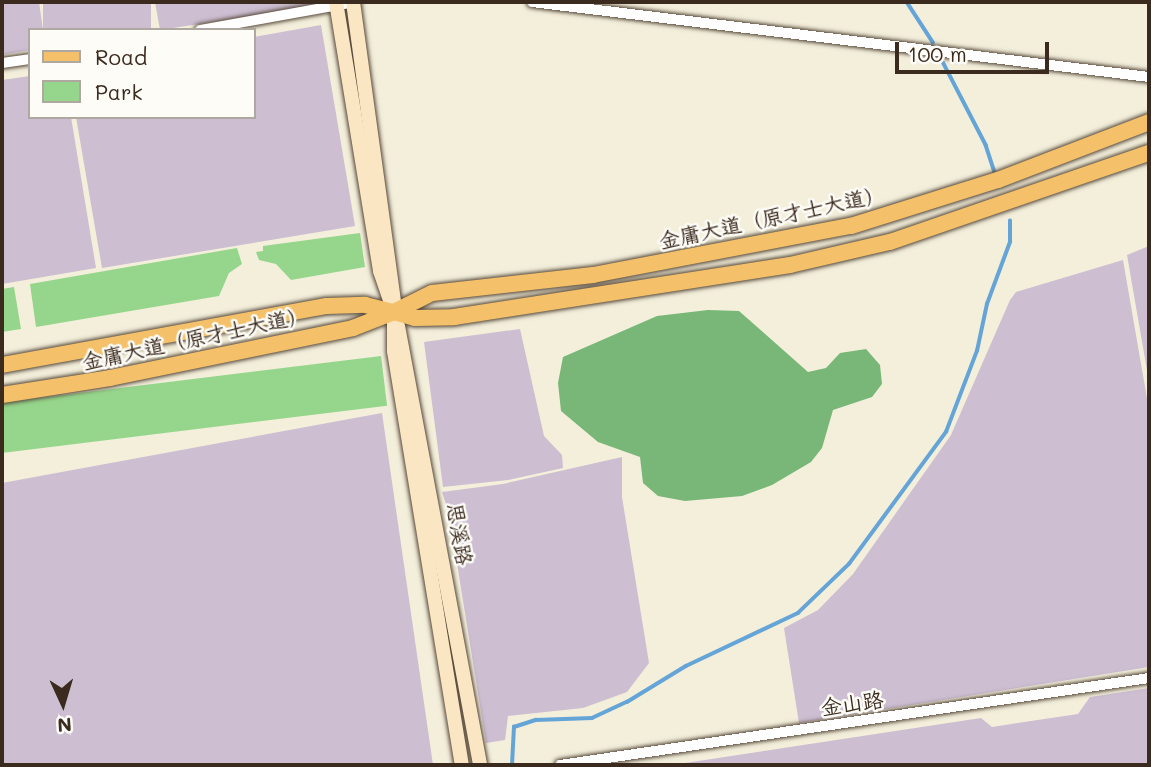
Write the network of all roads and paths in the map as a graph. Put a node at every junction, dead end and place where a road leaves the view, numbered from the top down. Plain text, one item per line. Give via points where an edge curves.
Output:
1 (354, 2) edge
2 (532, 2) edge
3 (337, 4) edge
4 (211, 28) edge
5 (28, 59) edge
6 (2, 63) edge
7 (1149, 77) edge
8 (1149, 122) edge
9 (1149, 153) edge
10 (1002, 179) junction
11 (1009, 201) junction
12 (394, 312) junction
13 (2, 365) edge
14 (2, 395) edge
15 (1149, 678) edge
16 (462, 765) edge
17 (480, 765) edge
18 (560, 765) edge

1 - 3 street
1 - 12 street, 思溪路 via 393,270
2 - 7 street
3 - 4 street
3 - 12 street, 思溪路 via 380,271
5 - 6 street
8 - 10 main road, 金庸大道（原才士大道）
9 - 11 main road, 金庸大道（原才士大道）
10 - 11 main road
10 - 12 main road, 金庸大道（原才士大道） via 851,226 593,275 452,290 413,300
11 - 12 main road, 金庸大道（原才士大道） via 890,242 790,265 454,317 415,318
12 - 13 main road, 金庸大道（原才士大道） via 365,305 327,306
12 - 14 main road, 金庸大道（原才士大道） via 353,328 110,378
12 - 16 street, 思溪路 via 394,351
12 - 17 street, 思溪路 via 405,350
15 - 18 street, 金山路

